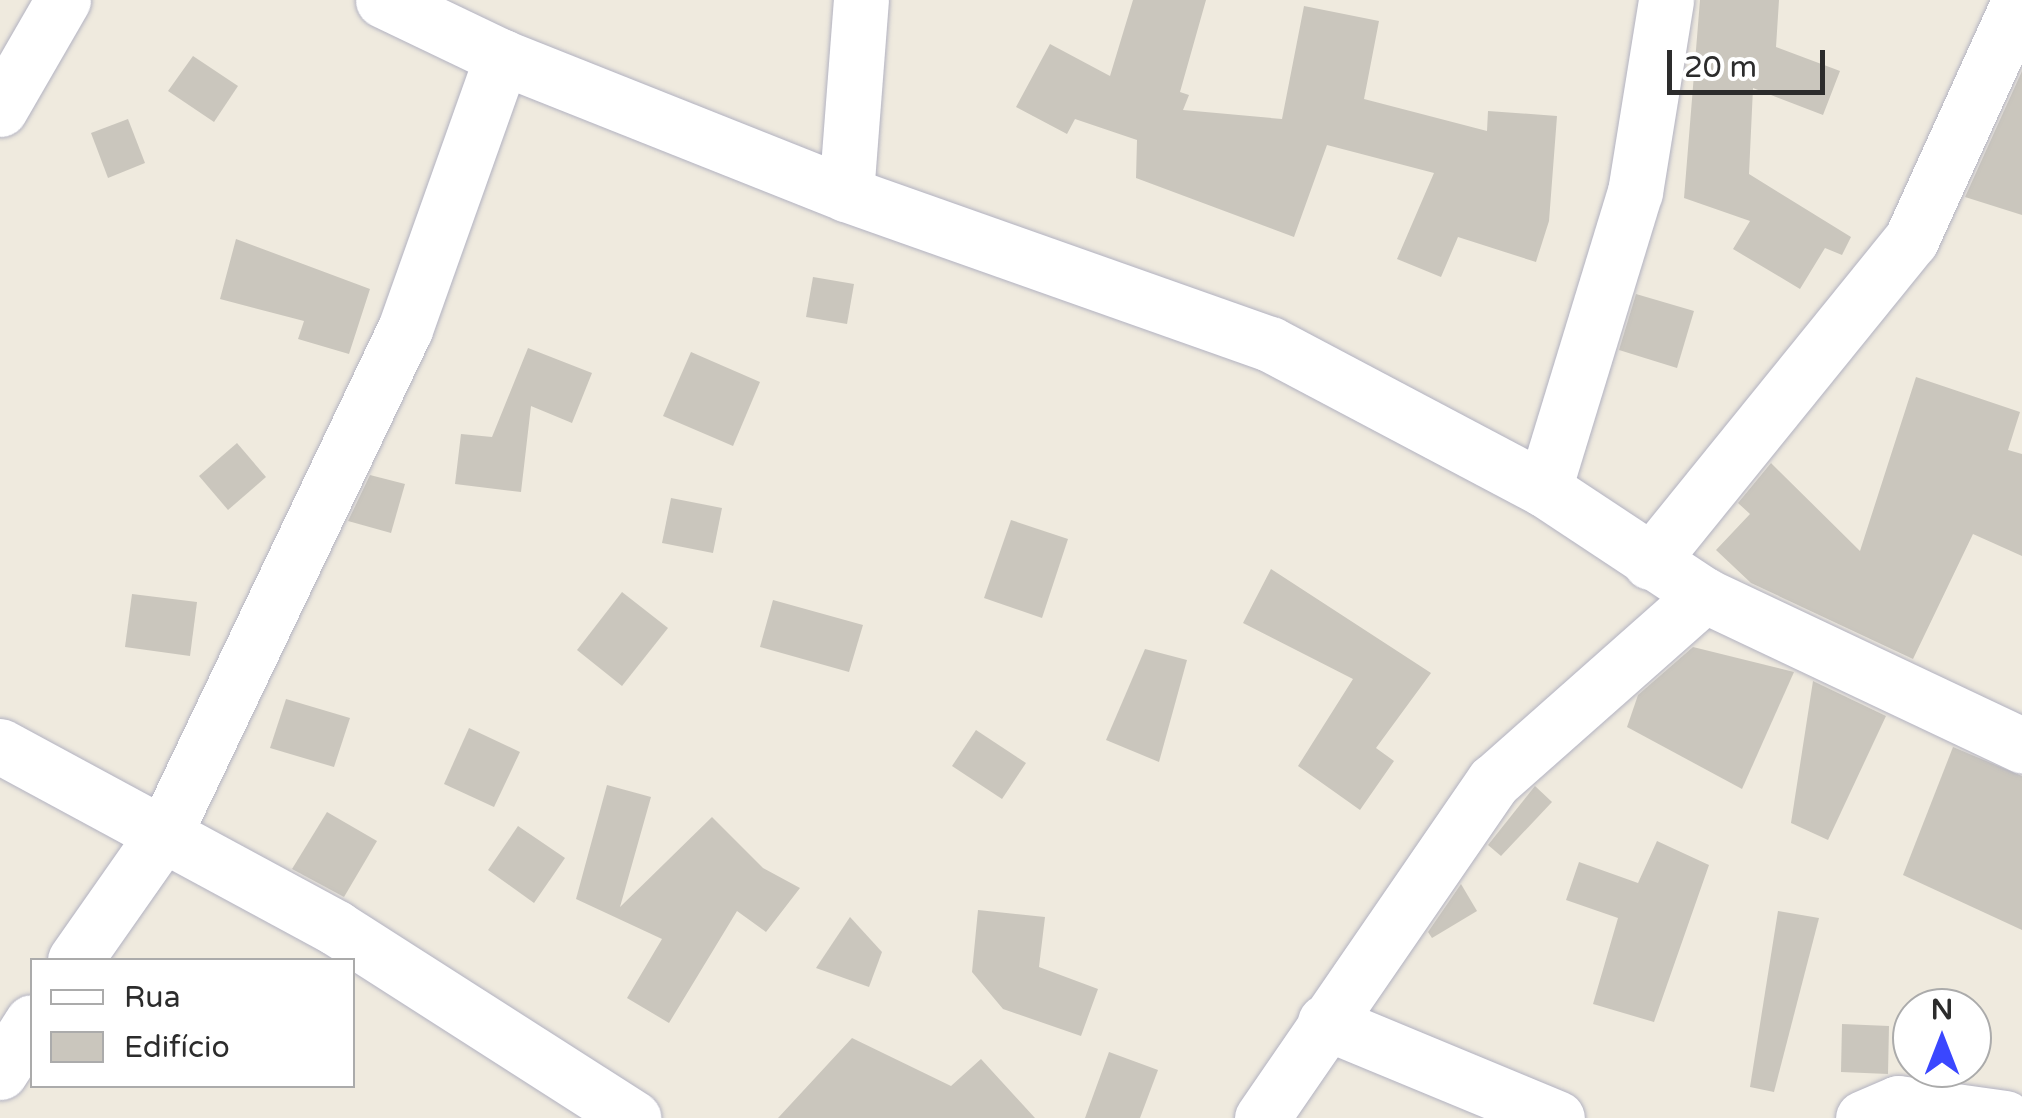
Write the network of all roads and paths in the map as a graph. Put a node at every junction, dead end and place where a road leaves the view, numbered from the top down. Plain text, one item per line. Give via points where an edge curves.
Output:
1 (63, 0) edge
2 (383, 0) edge
3 (860, 0) edge
4 (1666, 0) edge
5 (2020, 0) edge
6 (502, 57) junction
7 (0, 110) edge
8 (846, 194) junction
9 (1544, 489) junction
10 (1650, 562) junction
11 (1704, 596) junction
12 (2022, 745) edge
13 (0, 746) edge
14 (166, 830) junction
15 (76, 958) edge
16 (1325, 1022) junction
17 (30, 1025) edge
18 (0, 1072) edge
19 (634, 1118) edge
20 (1262, 1118) edge
21 (1557, 1118) edge
22 (1863, 1118) edge
23 (2005, 1118) edge

1 - 7 street
2 - 6 street
3 - 8 street
4 - 9 street via 1634,192
5 - 10 street via 1912,240
6 - 8 street
6 - 14 street via 405,328
8 - 9 street via 1270,344
9 - 10 street
10 - 11 street
11 - 12 street
11 - 16 street via 1494,781
13 - 14 street
14 - 15 street
14 - 19 street via 508,1032
16 - 20 street
16 - 21 street
17 - 18 street
22 - 23 street via 1898,1103

